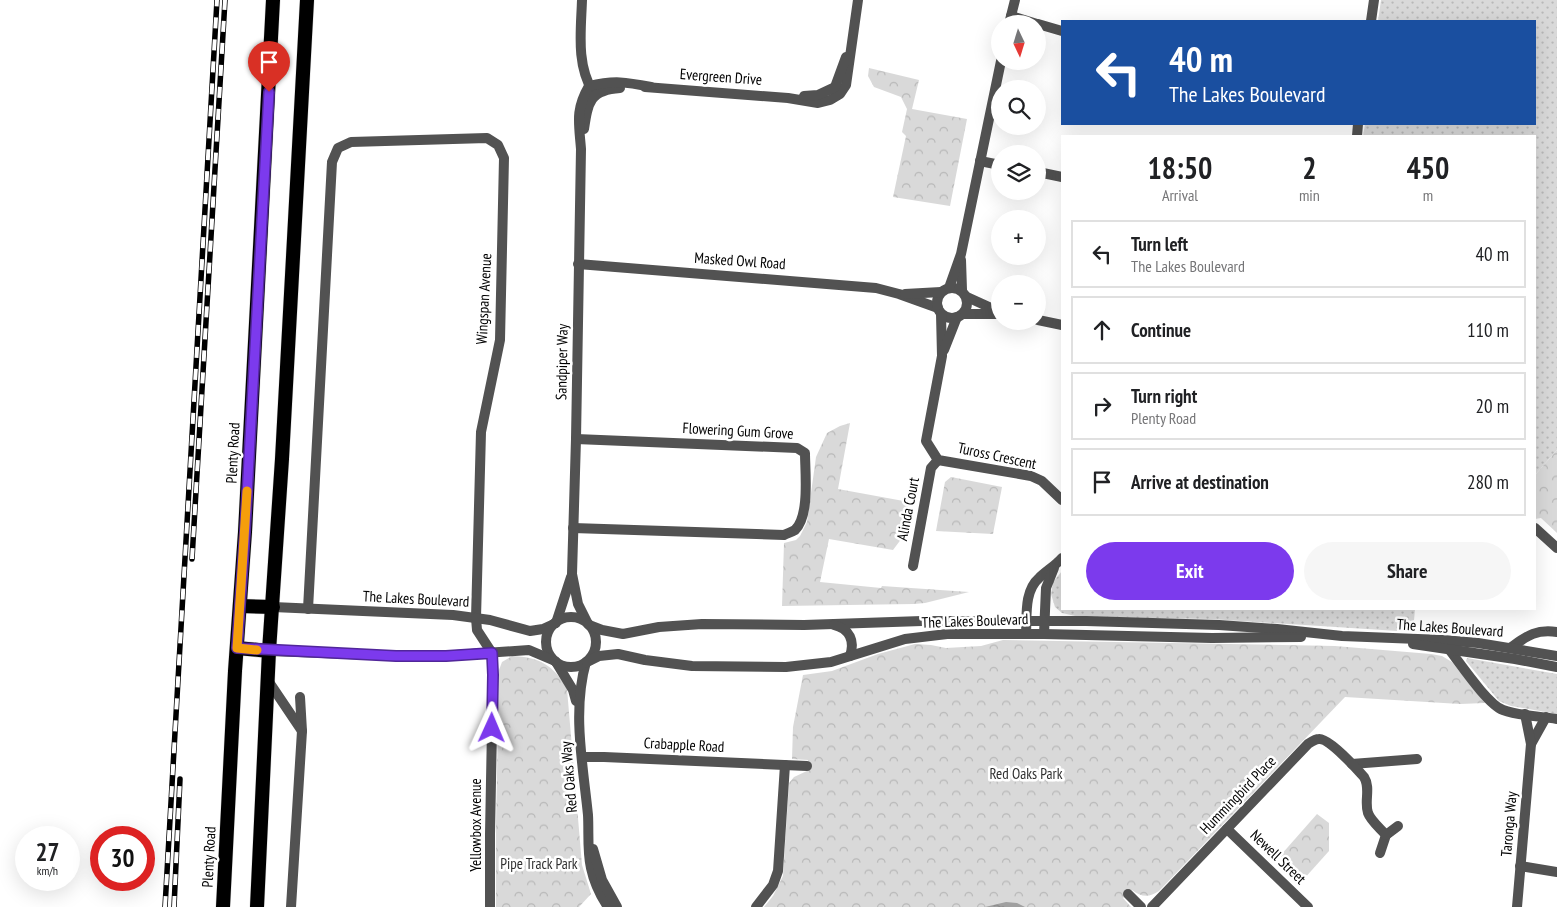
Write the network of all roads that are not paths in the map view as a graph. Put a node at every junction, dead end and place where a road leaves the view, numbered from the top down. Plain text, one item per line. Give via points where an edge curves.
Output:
1 (274, 0) edge
2 (307, 0) edge
3 (582, 0) edge
4 (858, 0) edge
5 (1015, 0) edge
6 (1374, 0) edge
7 (1011, 15) edge
8 (1371, 20) edge
9 (1046, 27) edge
10 (1061, 31) edge
11 (999, 70) edge
12 (592, 90) junction
13 (980, 161) junction
14 (991, 163) edge
15 (1046, 174) edge
16 (1061, 177) edge
17 (961, 254) junction
18 (578, 264) junction
19 (945, 290) junction
20 (899, 294) junction
21 (964, 294) junction
22 (991, 308) edge
23 (940, 311) junction
24 (991, 314) edge
25 (960, 316) junction
26 (1046, 322) edge
27 (1061, 325) edge
28 (942, 356) junction
29 (576, 439) junction
30 (938, 460) junction
31 (1061, 499) edge
32 (573, 528) junction
33 (1536, 529) edge
34 (1557, 548) edge
35 (1061, 559) edge
36 (912, 566) dead end
37 (1054, 567) junction
38 (572, 574) junction
39 (240, 606) junction
40 (273, 607) junction
41 (308, 609) junction
42 (476, 618) junction
43 (1026, 621) junction
44 (1045, 621) junction
45 (555, 623) junction
46 (828, 624) junction
47 (589, 625) junction
48 (1557, 632) edge
49 (1026, 634) junction
50 (1044, 634) junction
51 (1342, 636) junction
52 (1387, 639) junction
53 (237, 648) junction
54 (1448, 648) junction
55 (1510, 648) junction
56 (270, 651) junction
57 (492, 653) junction
58 (850, 656) junction
59 (1557, 656) edge
60 (555, 662) junction
61 (586, 662) junction
62 (1557, 667) edge
63 (269, 682) junction
64 (300, 697) dead end
65 (579, 714) junction
66 (1525, 714) junction
67 (1546, 717) junction
68 (1557, 719) edge
69 (302, 731) junction
70 (1531, 744) junction
71 (583, 757) junction
72 (1416, 759) dead end
73 (1352, 764) junction
74 (784, 765) junction
75 (807, 766) dead end
76 (1398, 826) dead end
77 (1227, 829) junction
78 (1386, 835) junction
79 (590, 836) junction
80 (1380, 853) dead end
81 (1520, 866) junction
82 (1557, 872) edge
83 (1128, 894) dead end
84 (223, 907) edge
85 (257, 907) edge
86 (290, 907) edge
87 (490, 907) edge
88 (608, 907) edge
89 (616, 907) edge
90 (756, 907) edge
91 (1141, 907) edge
92 (1152, 907) edge
93 (1308, 907) edge
94 (1517, 907) edge

1 - 39 highway, Plenty Road
2 - 40 highway
3 - 12 street via 581,57 584,75
4 - 12 street, Evergreen Drive via 838,91 788,98 651,87 622,81 606,82
5 - 7 street
6 - 8 street
9 - 10 street
11 - 13 street
12 - 18 street, Sandpiper Way via 582,98 578,112
13 - 14 street
13 - 17 street
15 - 16 street
17 - 19 street
17 - 21 street
18 - 20 street, Masked Owl Road via 876,288
18 - 29 street, Sandpiper Way
19 - 20 street
19 - 21 street via 954,288
19 - 23 street via 937,300
20 - 23 street
21 - 22 street
21 - 25 street via 968,306
23 - 25 street via 949,318
23 - 28 street, Tuross Crescent
24 - 25 street
25 - 28 street, Tuross Crescent
26 - 27 street
28 - 30 street, Tuross Crescent via 926,441
29 - 32 street, Sandpiper Way
29 - 32 street, Flowering Gum Grove via 797,448 805,452 806,496 801,522 794,531 784,535
30 - 31 street, Tuross Crescent via 1031,476 1042,481
30 - 36 street, Alinda Court via 931,468
32 - 38 street, Sandpiper Way
33 - 34 street
35 - 37 street
37 - 43 street via 1033,585
37 - 44 street via 1046,588
38 - 45 street, Sandpiper Way
38 - 47 street, Sandpiper Way via 578,604
39 - 40 highway
39 - 53 highway, Plenty Road
40 - 41 street, The Lakes Boulevard
40 - 56 highway
41 - 42 street, The Lakes Boulevard
41 - 42 street, Wingspan Avenue via 332,162 338,148 352,142 487,138 498,145 504,158 500,340 481,432
42 - 45 street, The Lakes Boulevard via 530,631
42 - 57 street, Wingspan Avenue via 476,630
43 - 44 street, The Lakes Boulevard
43 - 46 street, The Lakes Boulevard
43 - 49 street
44 - 50 street
44 - 51 street, The Lakes Boulevard via 1219,625
45 - 47 street via 568,617
45 - 60 street via 546,639
46 - 47 street, The Lakes Boulevard via 695,624 622,634
46 - 58 street via 841,627 851,636
47 - 61 street via 596,640 592,656
48 - 55 street, The Lakes Boulevard via 1536,631
49 - 50 street, The Lakes Boulevard
49 - 58 street, The Lakes Boulevard via 929,635
50 - 51 street, The Lakes Boulevard via 1212,638
51 - 52 street, The Lakes Boulevard
52 - 54 street, The Lakes Boulevard
52 - 55 street, The Lakes Boulevard via 1443,640
53 - 56 highway
53 - 84 highway, Plenty Road
54 - 62 street, The Lakes Boulevard
54 - 66 street, The Lakes Boulevard via 1497,707
55 - 59 street, The Lakes Boulevard
56 - 57 street via 419,657
56 - 63 highway
57 - 60 street via 529,650
57 - 87 street, Yellowbox Avenue
58 - 61 street, The Lakes Boulevard via 831,662 786,667 692,666 618,654 599,656
60 - 61 street via 571,667
60 - 65 street, Red Oaks Way via 573,690
61 - 65 street, Red Oaks Way via 580,687
63 - 69 street
63 - 85 highway
64 - 69 street
65 - 71 street, Red Oaks Way
66 - 67 street, The Lakes Boulevard
66 - 70 street, Taronga Way
67 - 68 street, The Lakes Boulevard
67 - 70 street, Taronga Way
69 - 86 street
70 - 81 street, Taronga Way
71 - 74 street, Crabapple Road
71 - 79 street, Red Oaks Way
72 - 73 street
73 - 77 street, Hummingbird Place via 1323,740 1313,740
73 - 78 street, Hummingbird Place via 1367,783 1370,818
74 - 75 street, Crabapple Road
74 - 90 street via 778,871 773,886
76 - 78 street
77 - 92 street, Hummingbird Place
77 - 93 street, Newell Street
78 - 80 street
79 - 88 street, Red Oaks Way via 592,871
79 - 89 street, Red Oaks Way via 602,880
81 - 82 street
81 - 94 street, Taronga Way
83 - 91 street

